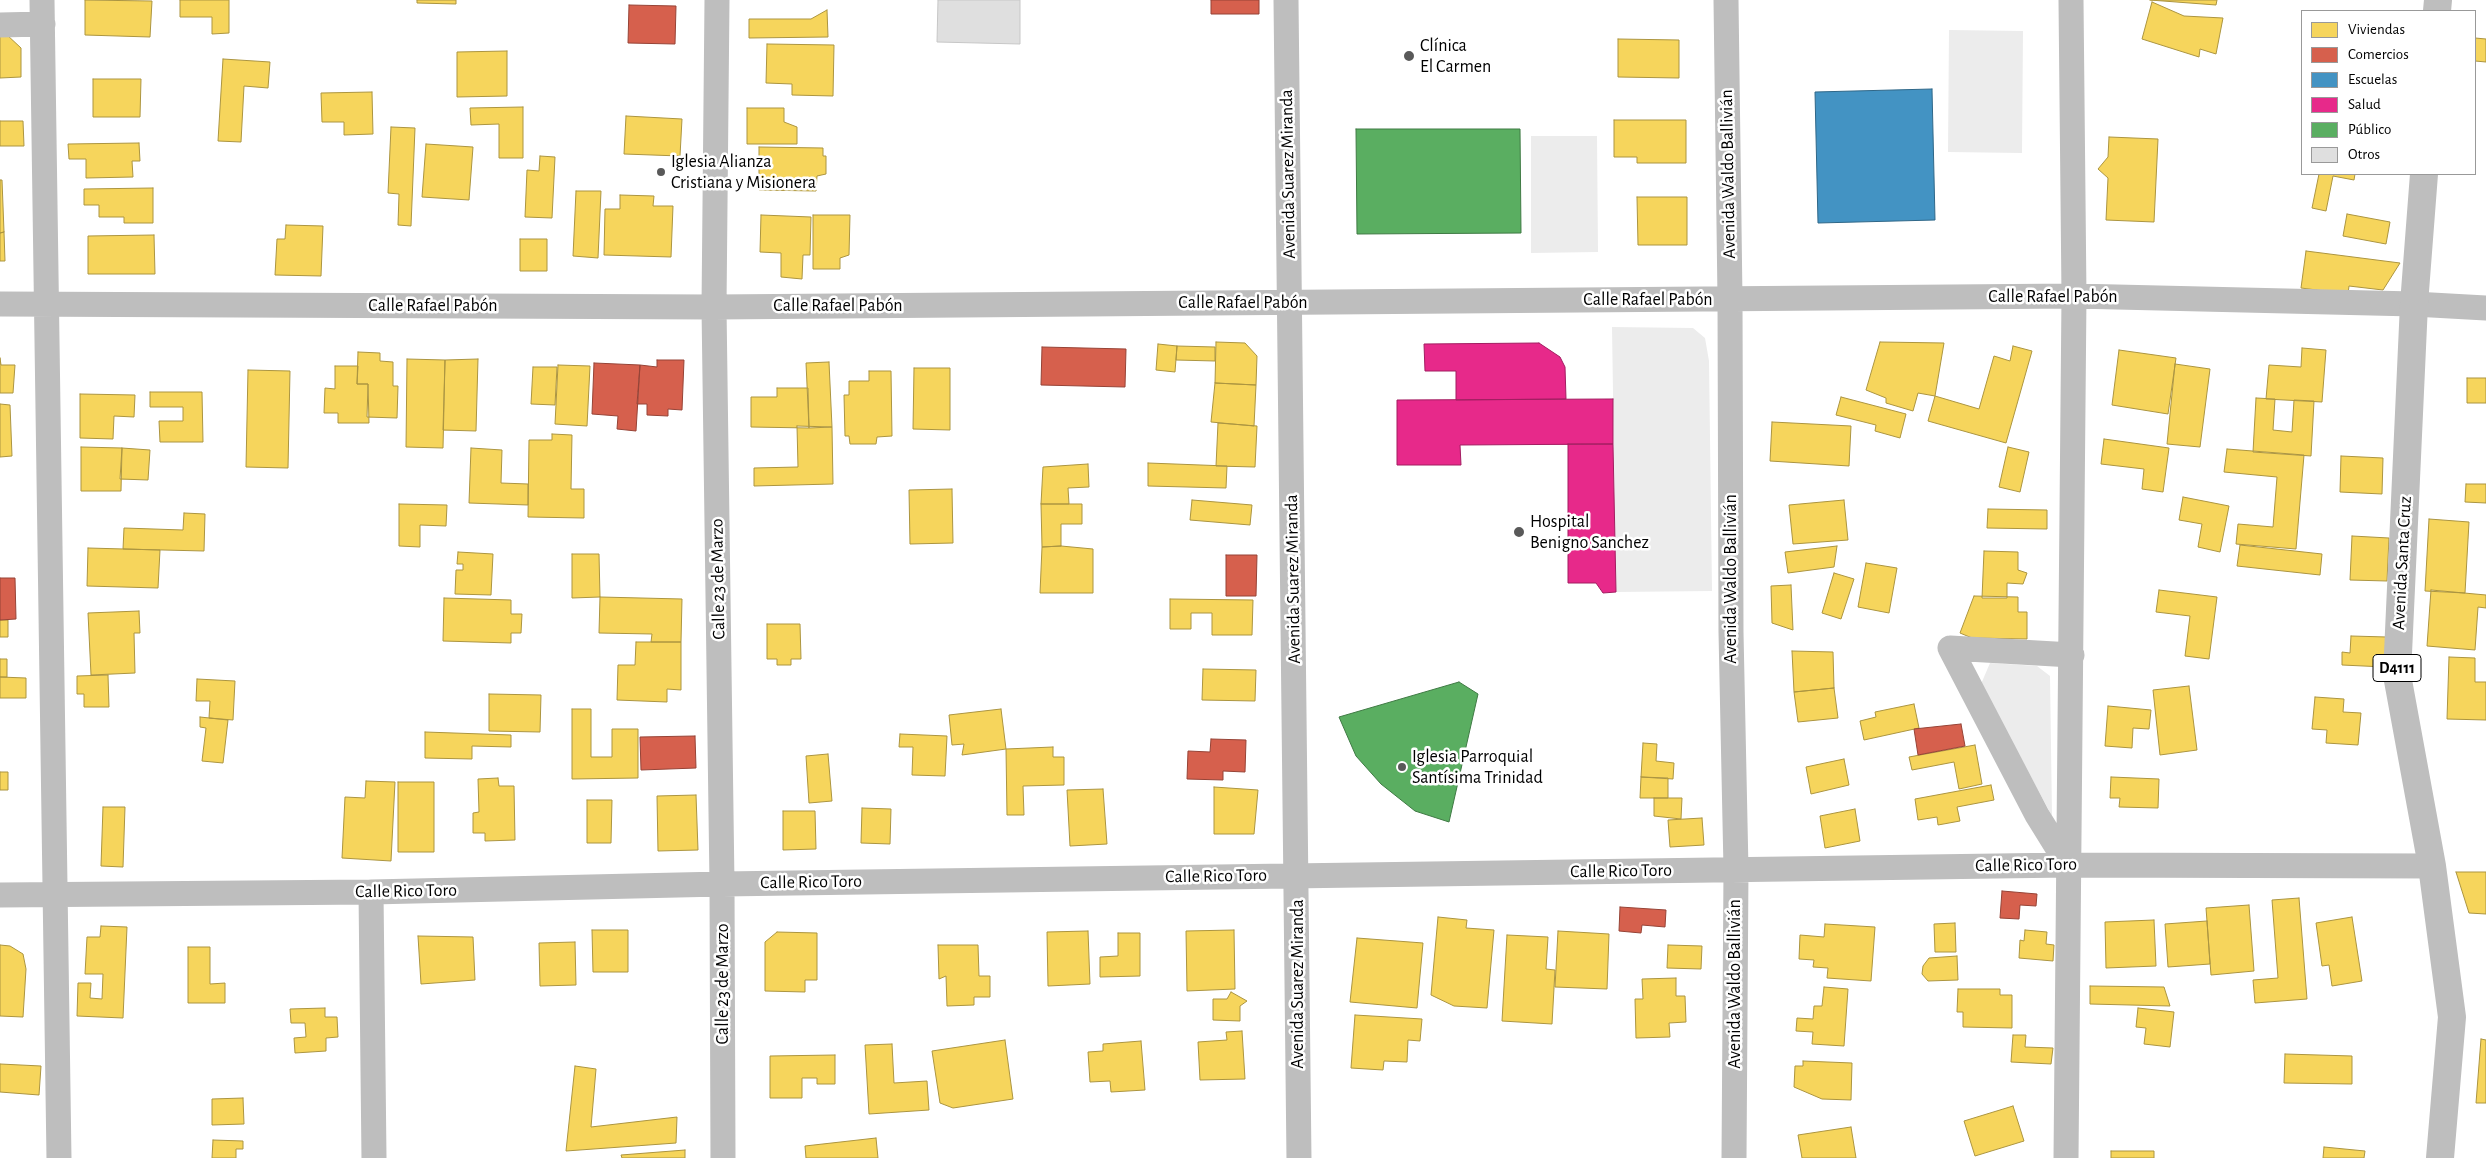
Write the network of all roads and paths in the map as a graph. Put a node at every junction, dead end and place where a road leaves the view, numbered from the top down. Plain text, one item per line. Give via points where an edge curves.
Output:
1 (716, 0) edge
2 (1286, 0) edge
3 (1726, 0) edge
4 (2071, 0) edge
5 (43, 12) edge
6 (0, 25) edge
7 (2424, 175) edge
8 (2074, 296) junction
9 (1730, 299) junction
10 (1290, 303) junction
11 (0, 304) edge
12 (47, 304) junction
13 (2414, 304) junction
14 (714, 307) junction
15 (2486, 308) edge
16 (2072, 655) junction
17 (2068, 864) junction
18 (2432, 866) junction
19 (1736, 869) junction
20 (1297, 875) junction
21 (722, 884) junction
22 (371, 892) junction
23 (0, 895) edge
24 (55, 895) junction
25 (59, 1158) edge
26 (374, 1158) edge
27 (723, 1158) edge
28 (1299, 1158) edge
29 (1734, 1158) edge
30 (2066, 1158) edge
31 (2440, 1158) edge

1 - 14 street, Calle 23 de Marzo
2 - 10 street, Avenida Suarez Miranda
3 - 9 street, Avenida Waldo Ballivián
4 - 8 street
5 - 6 street
5 - 12 street
7 - 13 main road, Avenida Santa Cruz / D4111
8 - 9 street, Calle Rafael Pabón
8 - 13 street, Calle Rafael Pabón
8 - 16 street
9 - 10 street, Calle Rafael Pabón
9 - 19 street, Avenida Waldo Ballivián via 1731,632
10 - 14 street, Calle Rafael Pabón
10 - 20 street, Avenida Suarez Miranda
11 - 12 street, Calle Rafael Pabón
12 - 14 street, Calle Rafael Pabón
12 - 24 street
13 - 15 street, Calle Rafael Pabón
13 - 18 main road, Avenida Santa Cruz / D4111 via 2397,675
14 - 21 street, Calle 23 de Marzo
16 - 17 street
16 - 17 street via 1950,648 2037,815
17 - 18 street, Calle Rico Toro
17 - 19 street, Calle Rico Toro
17 - 30 street
18 - 31 main road, Avenida Santa Cruz / D4111 via 2452,1017
19 - 20 street, Calle Rico Toro
19 - 29 street, Avenida Waldo Ballivián
20 - 21 street, Calle Rico Toro
20 - 28 street, Avenida Suarez Miranda
21 - 22 street, Calle Rico Toro
21 - 27 street, Calle 23 de Marzo
22 - 24 street, Calle Rico Toro
22 - 26 street
23 - 24 street, Calle Rico Toro
24 - 25 street

